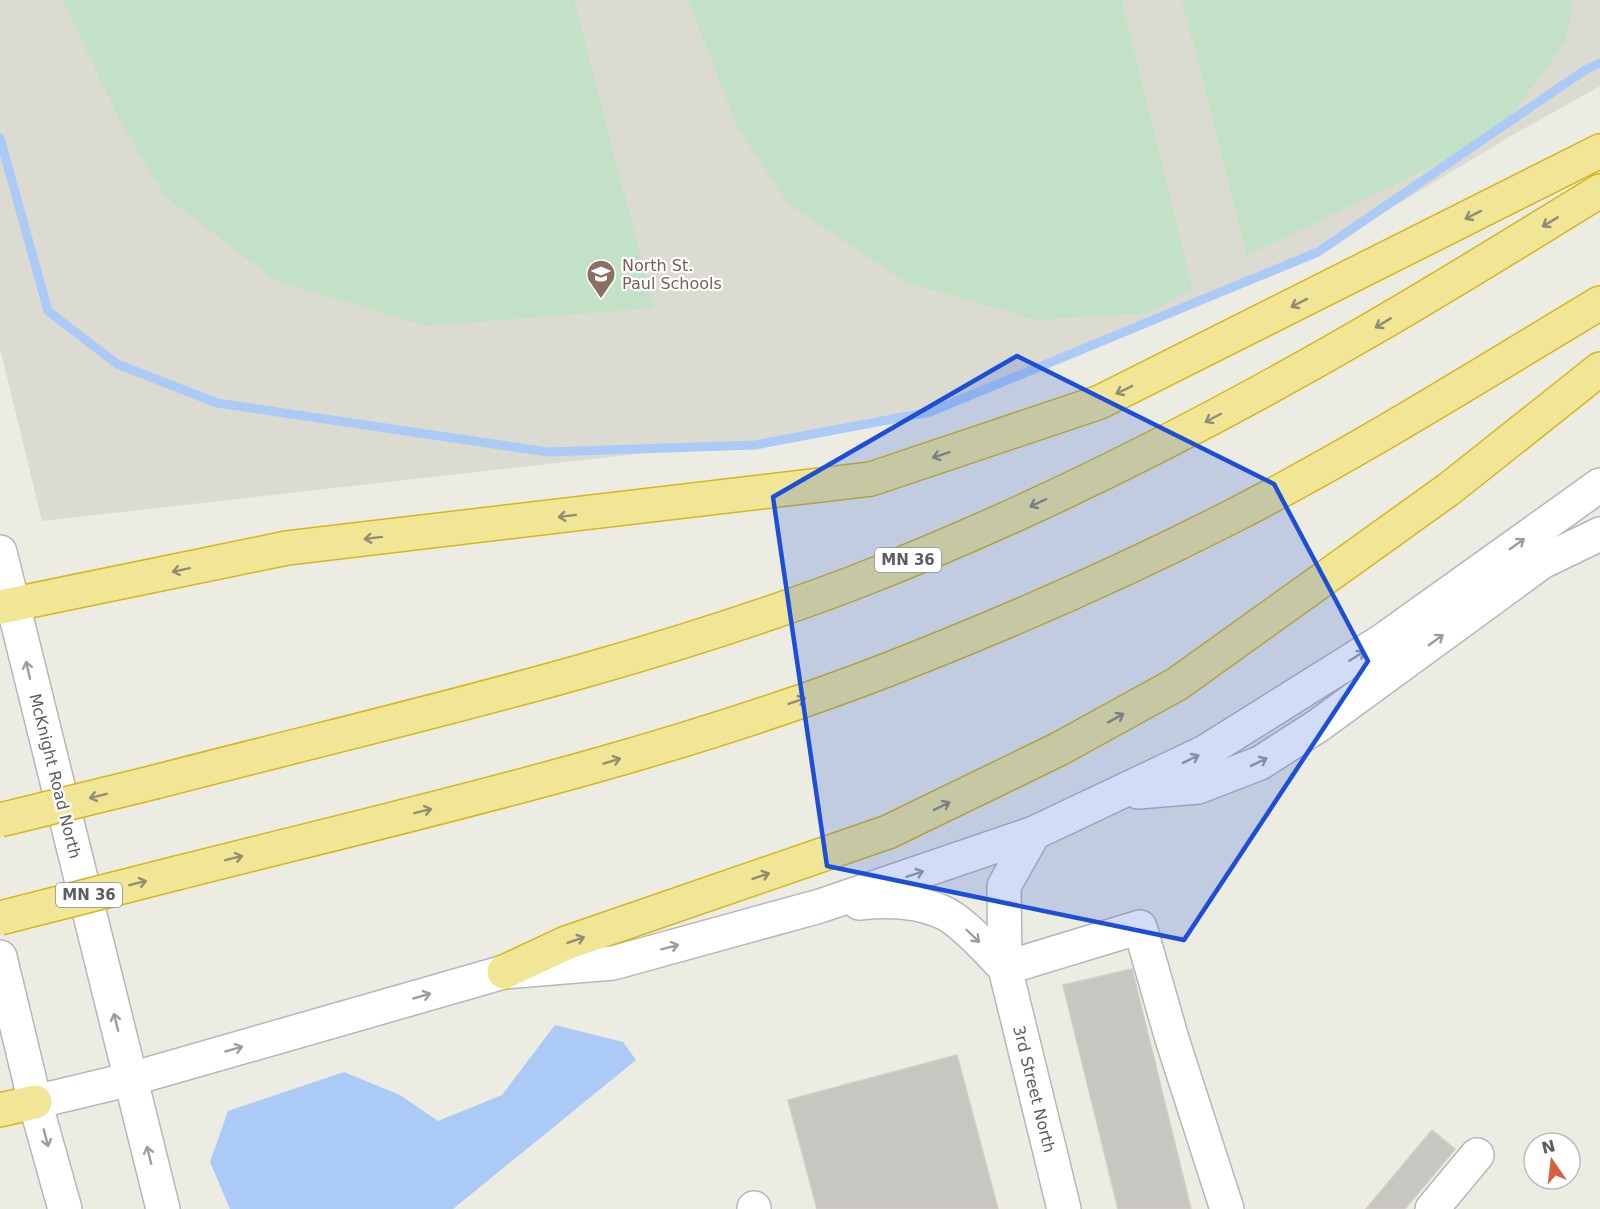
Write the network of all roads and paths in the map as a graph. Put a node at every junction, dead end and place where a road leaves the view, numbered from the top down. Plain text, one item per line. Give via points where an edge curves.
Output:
1 (1600, 151) edge
2 (1600, 192) edge
3 (1600, 303) edge
4 (1600, 369) edge
5 (1600, 485) edge
6 (1600, 534) edge
7 (0, 552) edge
8 (7, 606) edge
9 (1121, 793) junction
10 (0, 820) edge
11 (1035, 833) junction
12 (820, 906) junction
13 (0, 918) edge
14 (0, 957) edge
15 (1005, 968) junction
16 (504, 972) junction
17 (131, 1079) junction
18 (35, 1102) junction
19 (0, 1110) edge
20 (1477, 1155) dead end
21 (65, 1209) edge
22 (163, 1209) edge
23 (1064, 1209) edge
24 (1227, 1209) edge
25 (1432, 1209) edge

1 -> 8 highway via 1100,402 871,479 287,548
2 -> 10 highway, MN 36, bridge via 1372,330 1184,433 963,538 853,583 580,672
13 -> 3 highway, MN 36, bridge via 598,766 900,665 1017,617 1230,517 1406,420
16 -> 4 highway via 566,943 888,832 1069,744 1177,684 1449,489
9 -> 5 street via 1205,752 1382,641
9 -> 6 street via 1198,787 1260,763 1319,725 1542,562
7 - 8 street, McKnight Road North
17 -> 8 street, McKnight Road North
9 - 11 street
12 -> 11 street
11 - 15 street, 3rd Street North via 1004,886
12 -> 15 street via 912,903 944,912
16 -> 12 street via 613,963
14 - 18 street
15 - 23 street, 3rd Street North
15 - 24 street via 1140,927
17 -> 16 street
17 - 18 street
22 -> 17 street, McKnight Road North
18 - 19 highway
18 -> 21 street
20 - 25 street

